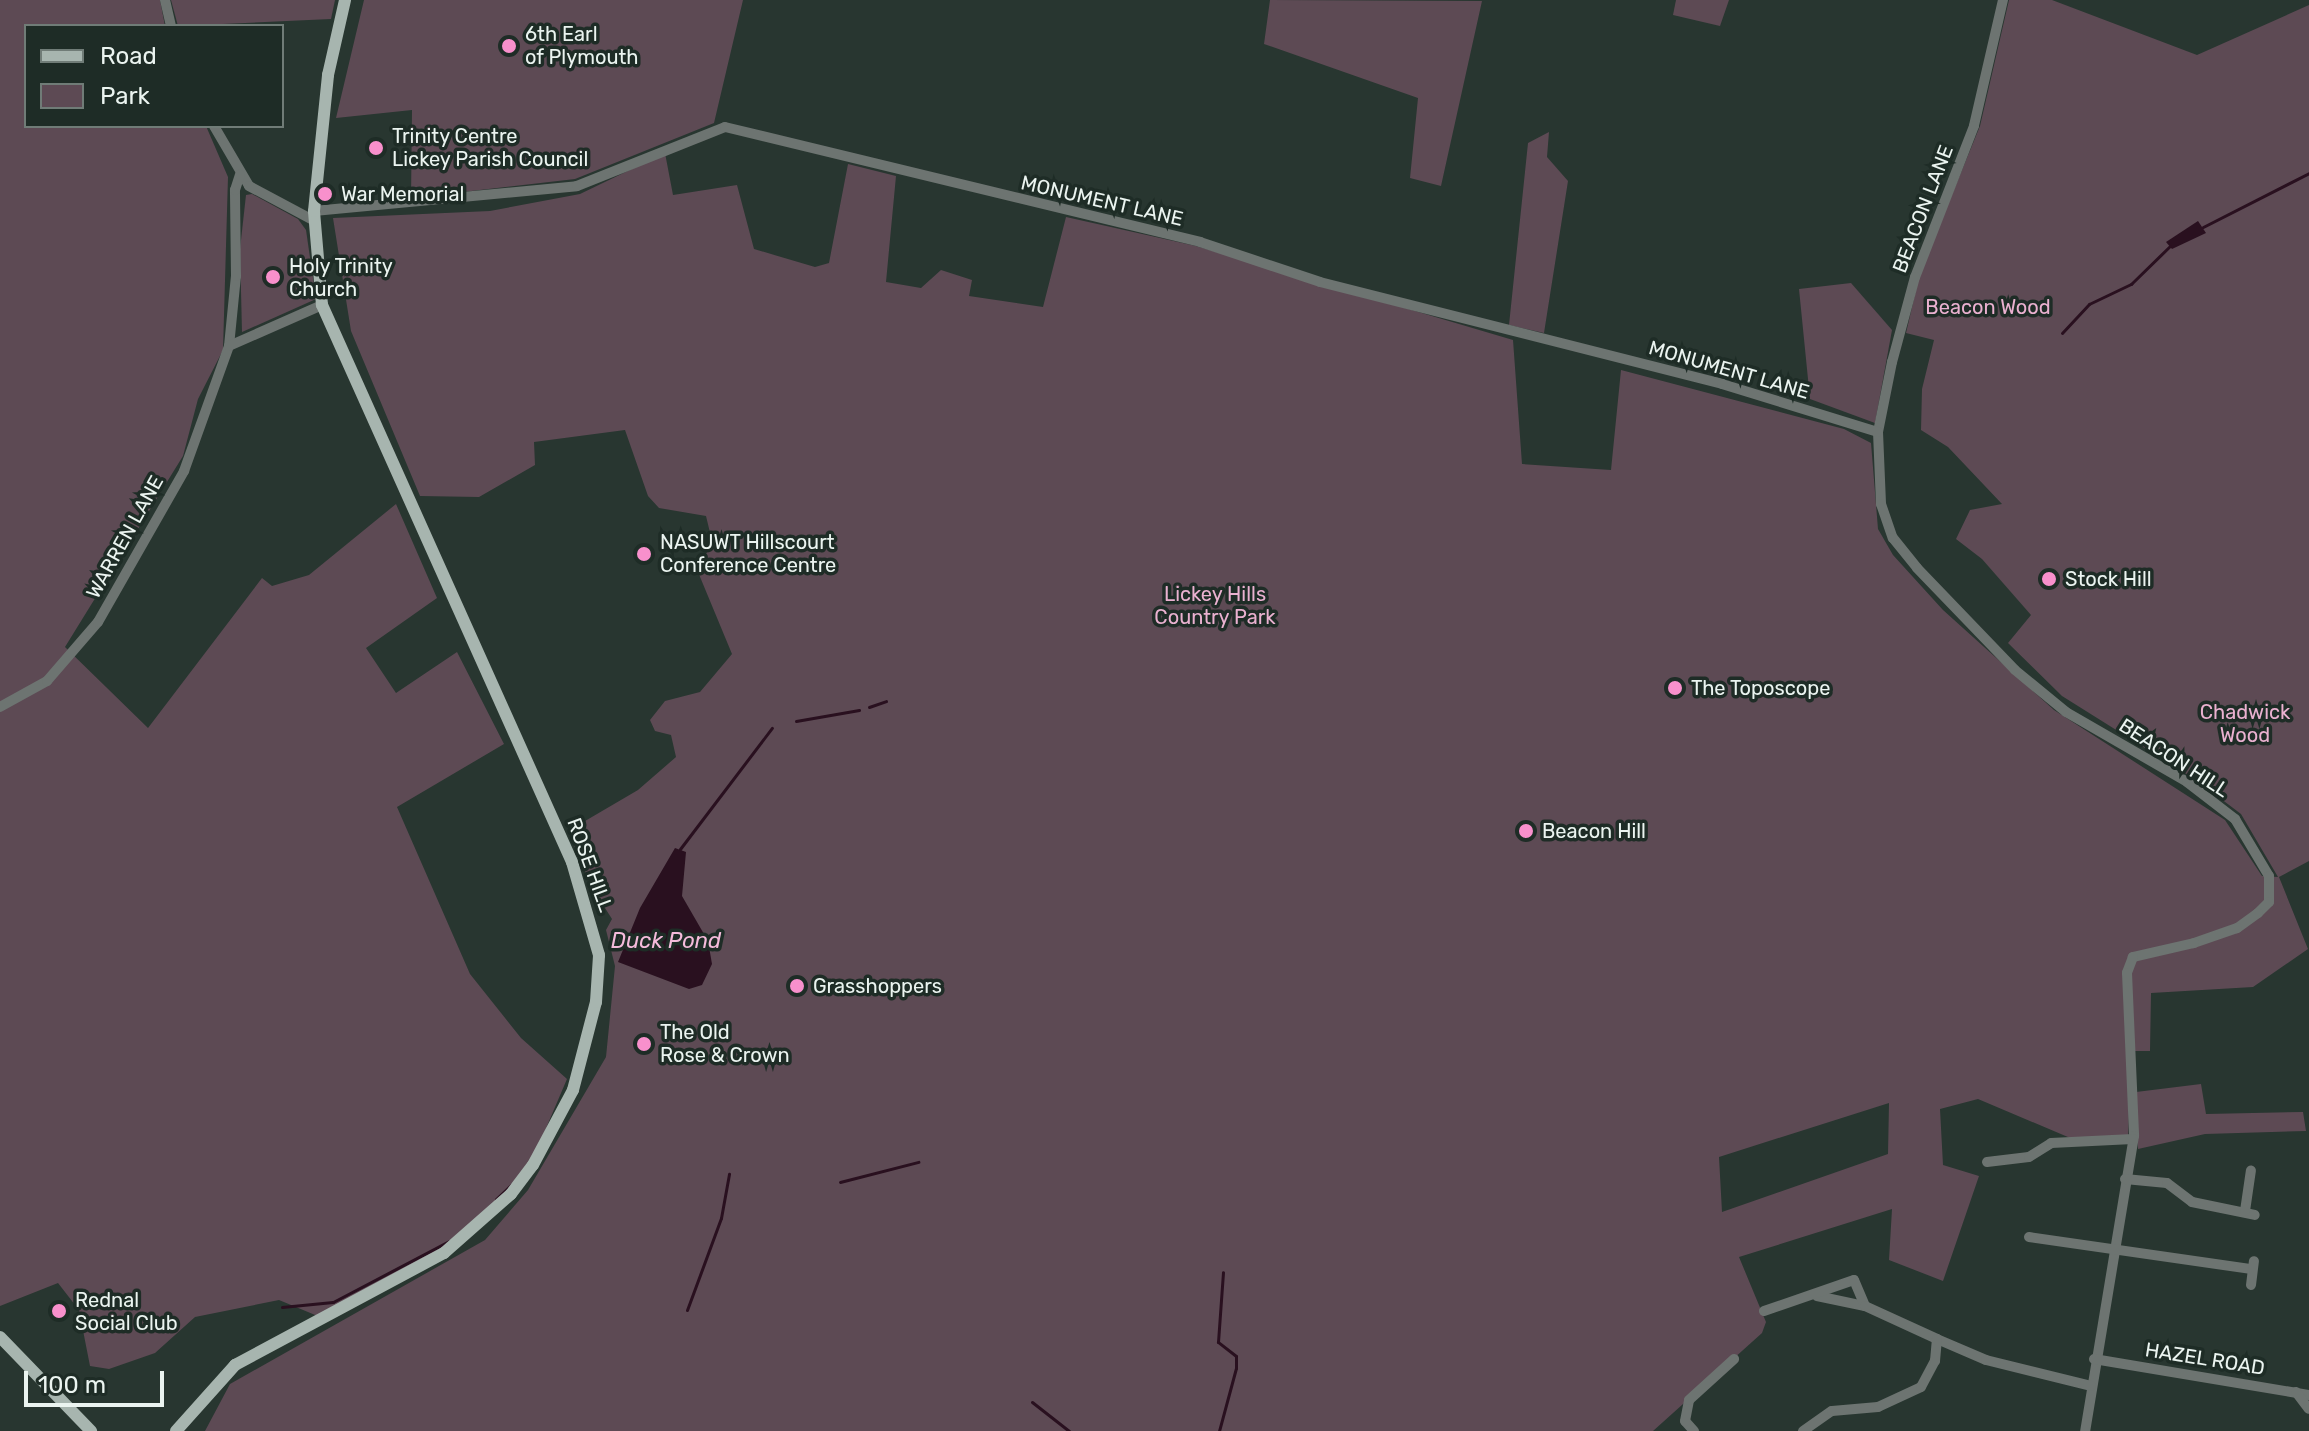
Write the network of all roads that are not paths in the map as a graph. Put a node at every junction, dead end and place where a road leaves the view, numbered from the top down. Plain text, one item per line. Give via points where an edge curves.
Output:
1 (165, 0) edge
2 (345, 0) edge
3 (2003, 0) edge
4 (171, 24) edge
5 (215, 128) edge
6 (240, 175) junction
7 (314, 215) junction
8 (322, 305) junction
9 (229, 346) junction
10 (1878, 432) junction
11 (0, 707) edge
12 (2133, 1139) junction
13 (1987, 1162) dead end
14 (2251, 1170) dead end
15 (2125, 1179) junction
16 (2029, 1237) dead end
17 (2111, 1253) junction
18 (2251, 1285) dead end
19 (1815, 1296) junction
20 (1865, 1306) junction
21 (1764, 1311) dead end
22 (0, 1337) edge
23 (1937, 1339) junction
24 (1734, 1359) dead end
25 (2094, 1359) junction
26 (2091, 1386) junction
27 (2296, 1392) junction
28 (2309, 1395) edge
29 (2309, 1409) edge
30 (91, 1431) edge
31 (176, 1431) edge
32 (1694, 1431) edge
33 (1803, 1431) edge
34 (2085, 1431) edge

1 - 4 street
2 - 7 main road, ROSE HILL via 328,75
3 - 10 street, BEACON LANE via 1974,126 1915,277
5 - 6 street
6 - 7 street via 249,186
6 - 9 street, WARREN LANE via 235,190 236,276
7 - 8 main road, ROSE HILL
7 - 10 street, MONUMENT LANE via 577,186 725,127 1200,242 1320,282 1722,384
8 - 9 street
8 - 31 main road, ROSE HILL via 572,862 599,955 596,1002 573,1090 533,1165 511,1194 444,1253 235,1365
9 - 11 street, WARREN LANE via 184,471 98,622 47,681
10 - 12 street, BEACON HILL via 1881,504 1893,538 1917,568 2015,670 2066,712 2187,782 2235,819 2269,876 2269,902 2237,928 2133,957 2127,973
12 - 13 street via 2051,1143 2029,1157
12 - 15 street, BEACON HILL
14 - 15 street via 2250,1213 2192,1202 2167,1183
15 - 17 street, BEACON HILL
16 - 17 street
17 - 18 street via 2253,1265
17 - 25 street, BEACON HILL
19 - 20 street
19 - 20 street via 1854,1280
19 - 21 street
20 - 23 street
22 - 30 main road
23 - 26 street via 1986,1360
23 - 33 street via 1935,1361 1921,1387 1878,1407 1832,1411
24 - 32 street via 1689,1400 1685,1421
25 - 26 street, BEACON HILL
25 - 27 street, HAZEL ROAD
26 - 34 street, BEACON HILL
27 - 28 street, HAZEL ROAD
27 - 29 street

